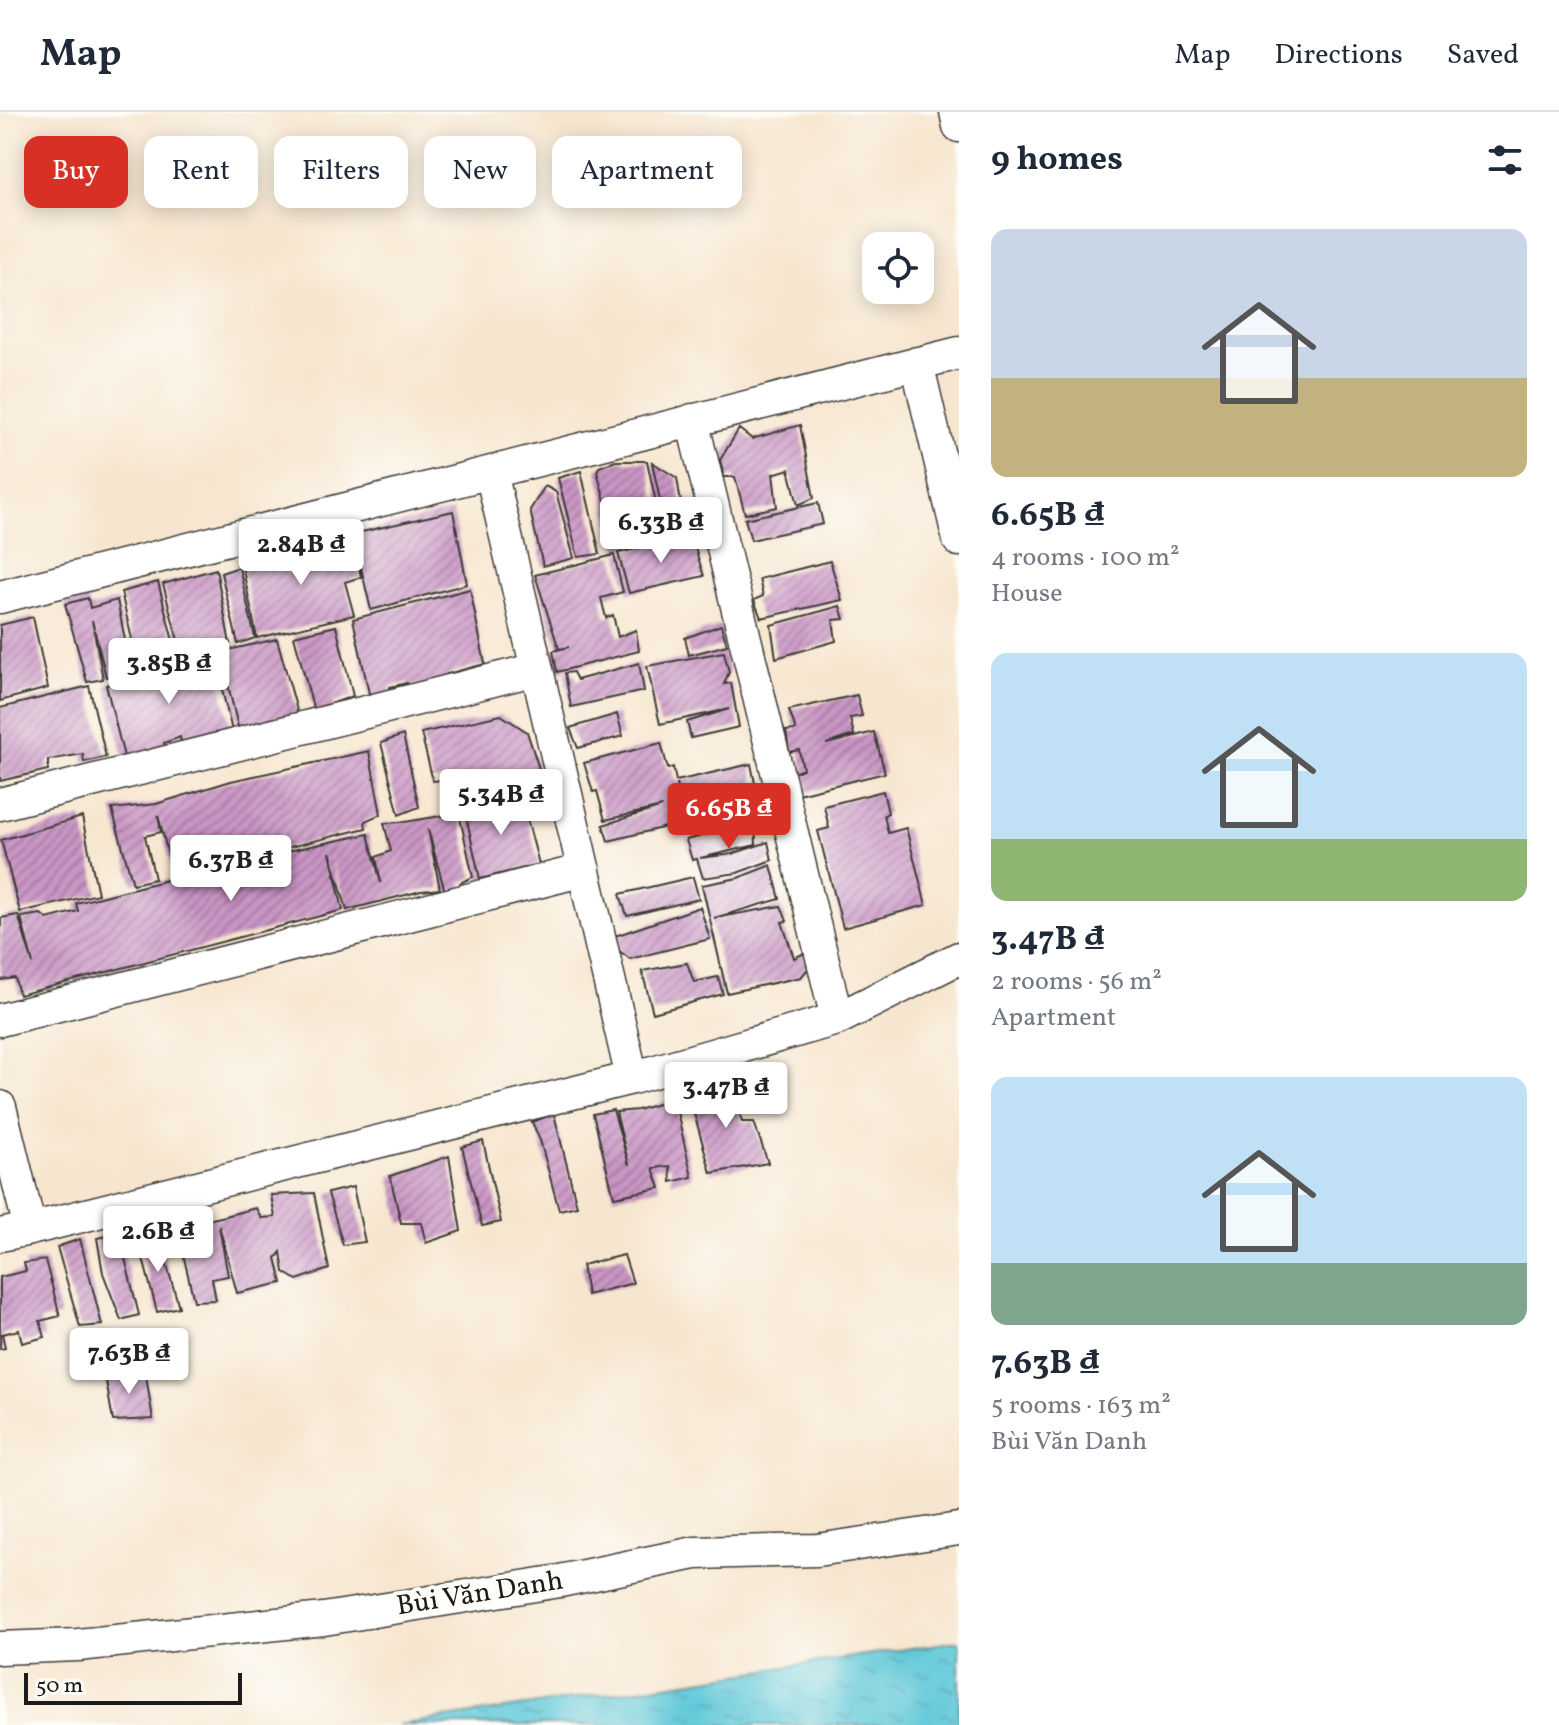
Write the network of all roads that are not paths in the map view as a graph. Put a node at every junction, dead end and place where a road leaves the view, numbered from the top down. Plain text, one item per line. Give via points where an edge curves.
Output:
1 (956, 112) edge
2 (959, 126) edge
3 (959, 353) edge
4 (917, 363) junction
5 (692, 420) junction
6 (491, 472) junction
7 (959, 540) edge
8 (0, 597) edge
9 (537, 669) junction
10 (0, 804) edge
11 (584, 870) junction
12 (959, 958) edge
13 (837, 1019) junction
14 (0, 1020) edge
15 (632, 1078) junction
16 (0, 1107) edge
17 (15, 1232) edge
18 (959, 1529) edge
19 (0, 1648) edge

1 - 2 street
3 - 4 street
4 - 5 street
4 - 7 street
5 - 6 street
5 - 13 street
6 - 8 street
6 - 9 street
9 - 10 street
9 - 11 street
11 - 14 street
11 - 15 street
12 - 13 street
13 - 15 street
15 - 17 street
16 - 17 street
18 - 19 street, Bùi Văn Danh via 817,1550 695,1553 324,1619

